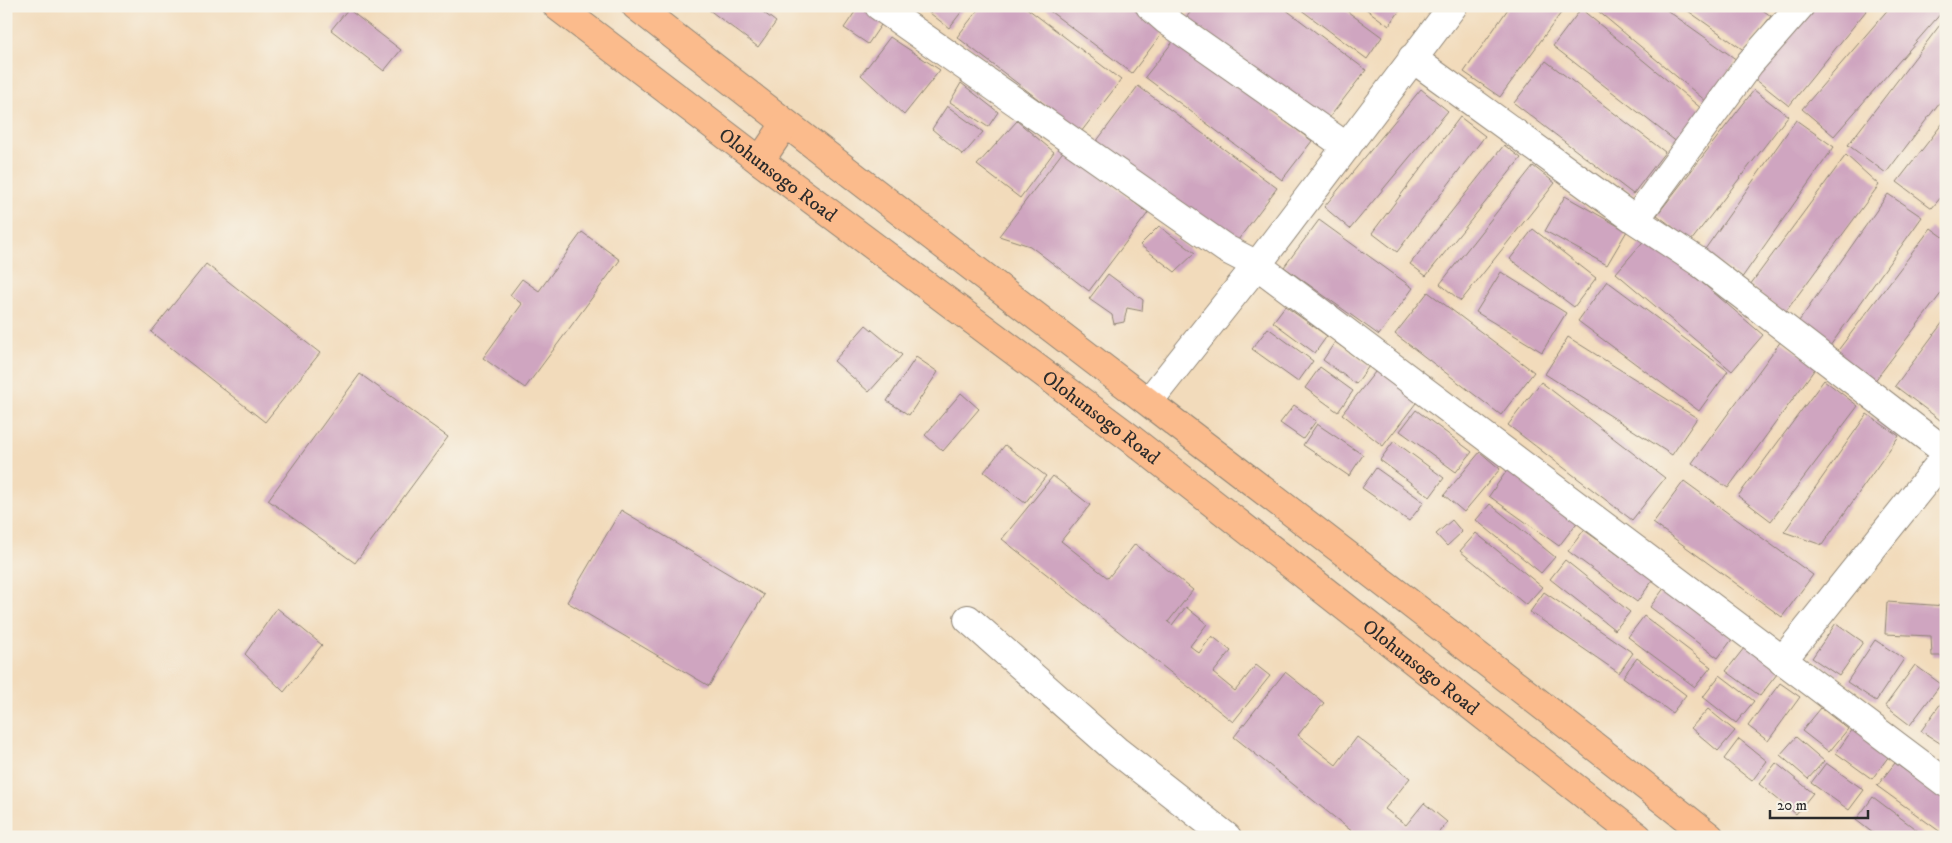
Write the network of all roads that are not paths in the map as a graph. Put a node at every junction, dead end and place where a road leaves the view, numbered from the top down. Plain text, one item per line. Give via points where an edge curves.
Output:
1 (557, 6) edge
2 (636, 6) edge
3 (879, 6) edge
4 (1150, 6) edge
5 (1453, 6) edge
6 (1800, 6) edge
7 (1412, 58) junction
8 (785, 124) junction
9 (1347, 147) junction
10 (760, 161) junction
11 (1635, 220) junction
12 (1257, 265) junction
13 (1149, 401) junction
14 (1946, 452) edge
15 (1946, 456) edge
16 (968, 619) dead end
17 (1782, 661) junction
18 (1946, 783) edge
19 (1227, 837) edge
20 (1638, 837) edge
21 (1710, 837) edge

1 - 10 main road, Olohunsogo Road
2 - 8 main road, Olohunsogo Road
3 - 12 street via 1226,250
4 - 9 street
5 - 7 street
6 - 11 street via 1750,63
7 - 9 street
7 - 11 street
8 - 10 main road
8 - 13 main road, Olohunsogo Road
9 - 12 street
10 - 20 main road, Olohunsogo Road via 1125,434
11 - 14 street via 1699,262
12 - 13 street
12 - 17 street
13 - 21 main road, Olohunsogo Road
15 - 17 street
16 - 19 street via 1116,750
17 - 18 street

